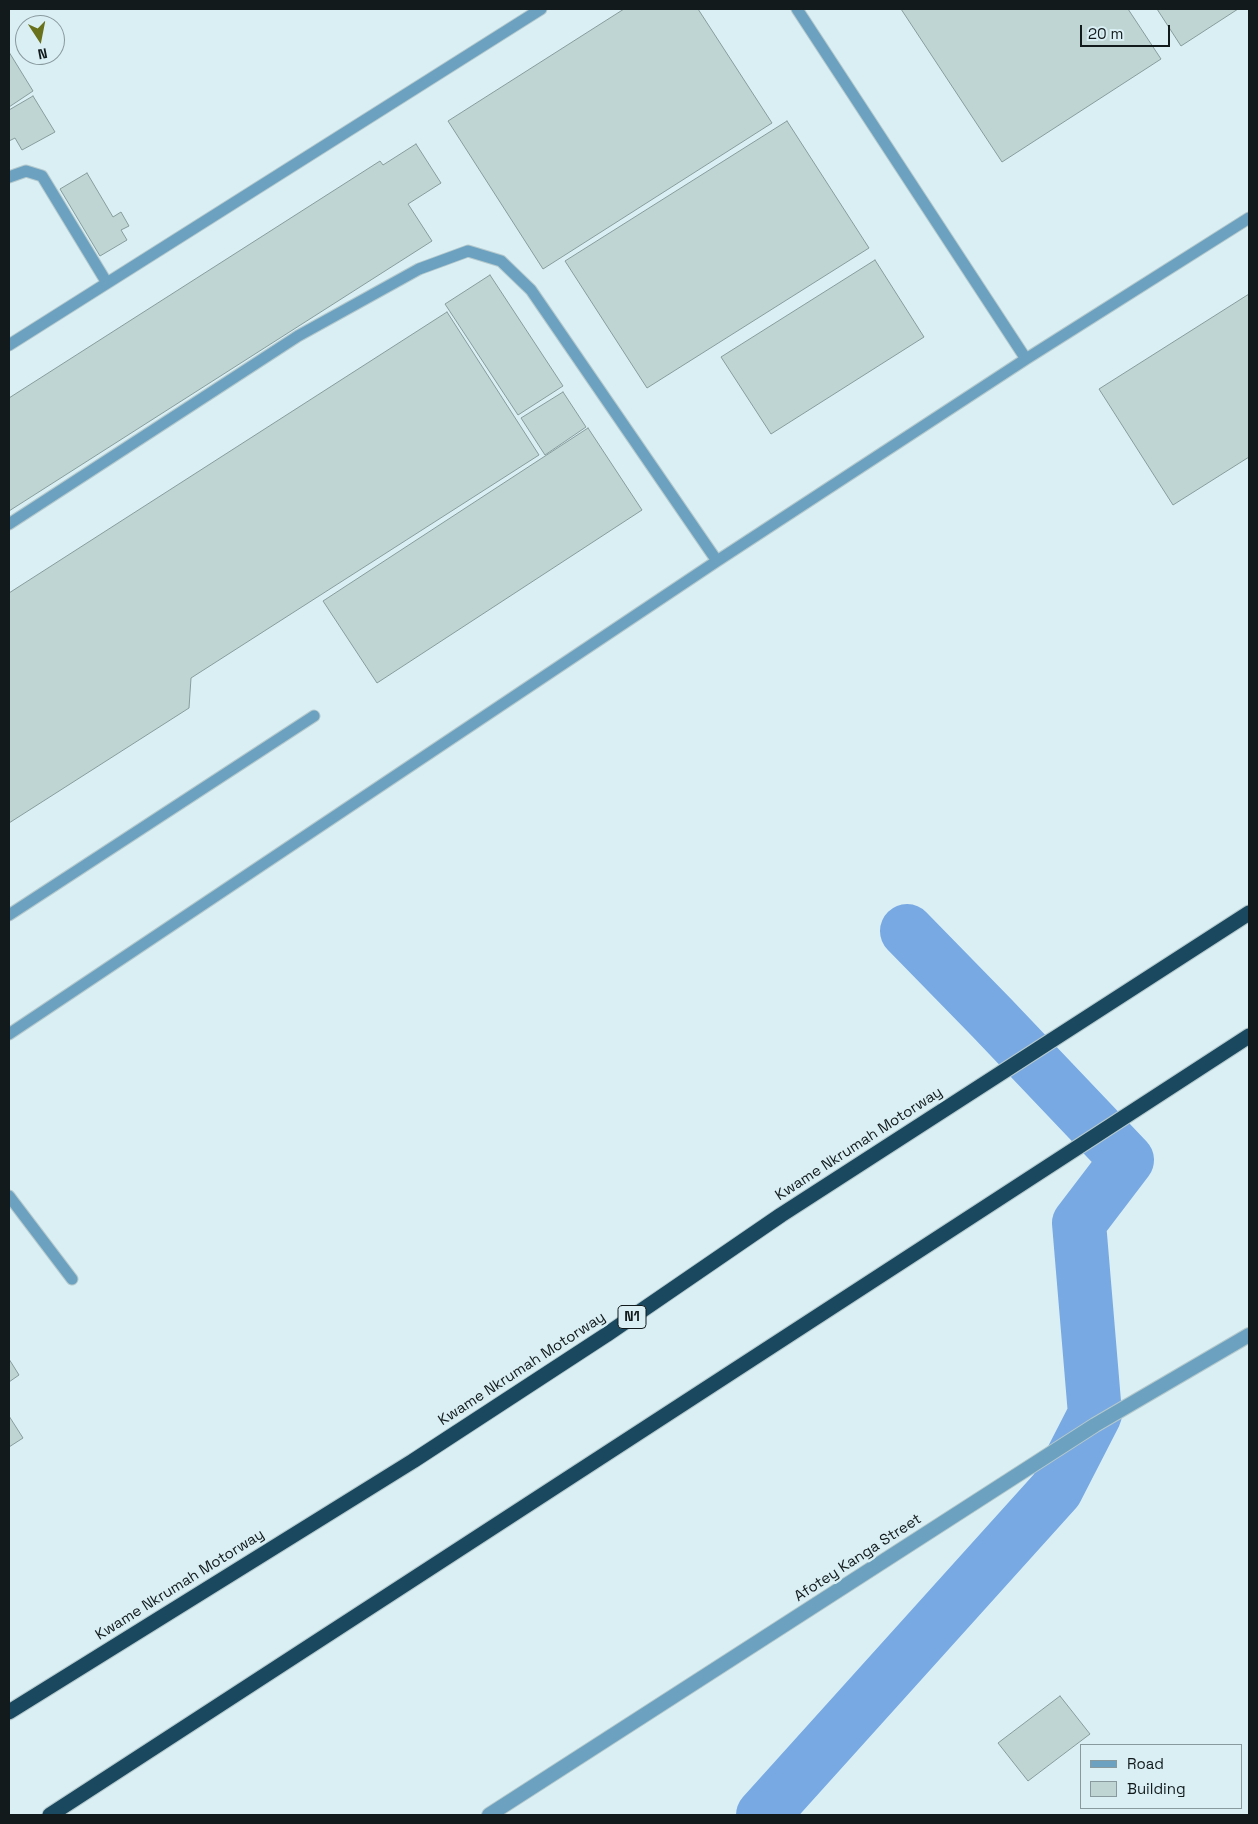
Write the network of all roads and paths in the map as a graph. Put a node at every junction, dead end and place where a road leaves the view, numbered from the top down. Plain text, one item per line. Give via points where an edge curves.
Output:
1 (541, 9) edge
2 (797, 9) edge
3 (9, 178) edge
4 (1249, 218) edge
5 (107, 283) junction
6 (9, 345) edge
7 (1026, 359) junction
8 (9, 524) edge
9 (717, 561) junction
10 (314, 716) dead end
11 (1249, 913) edge
12 (9, 915) edge
13 (9, 1034) edge
14 (1249, 1036) edge
15 (9, 1196) edge
16 (72, 1278) dead end
17 (1249, 1334) edge
18 (9, 1712) edge
19 (50, 1815) edge
20 (489, 1815) edge

1 - 5 lane
2 - 7 lane
3 - 5 lane via 26,171 42,176
4 - 7 lane
5 - 6 lane
7 - 9 lane
8 - 9 lane via 298,336 419,269 468,251 501,261 531,290
9 - 13 lane
10 - 12 lane
11 - 18 highway, Kwame Nkrumah Motorway / N1 via 781,1215 606,1335 413,1461
14 - 19 highway
15 - 16 lane
17 - 20 street, Afotey Kanga Street via 1095,1425

